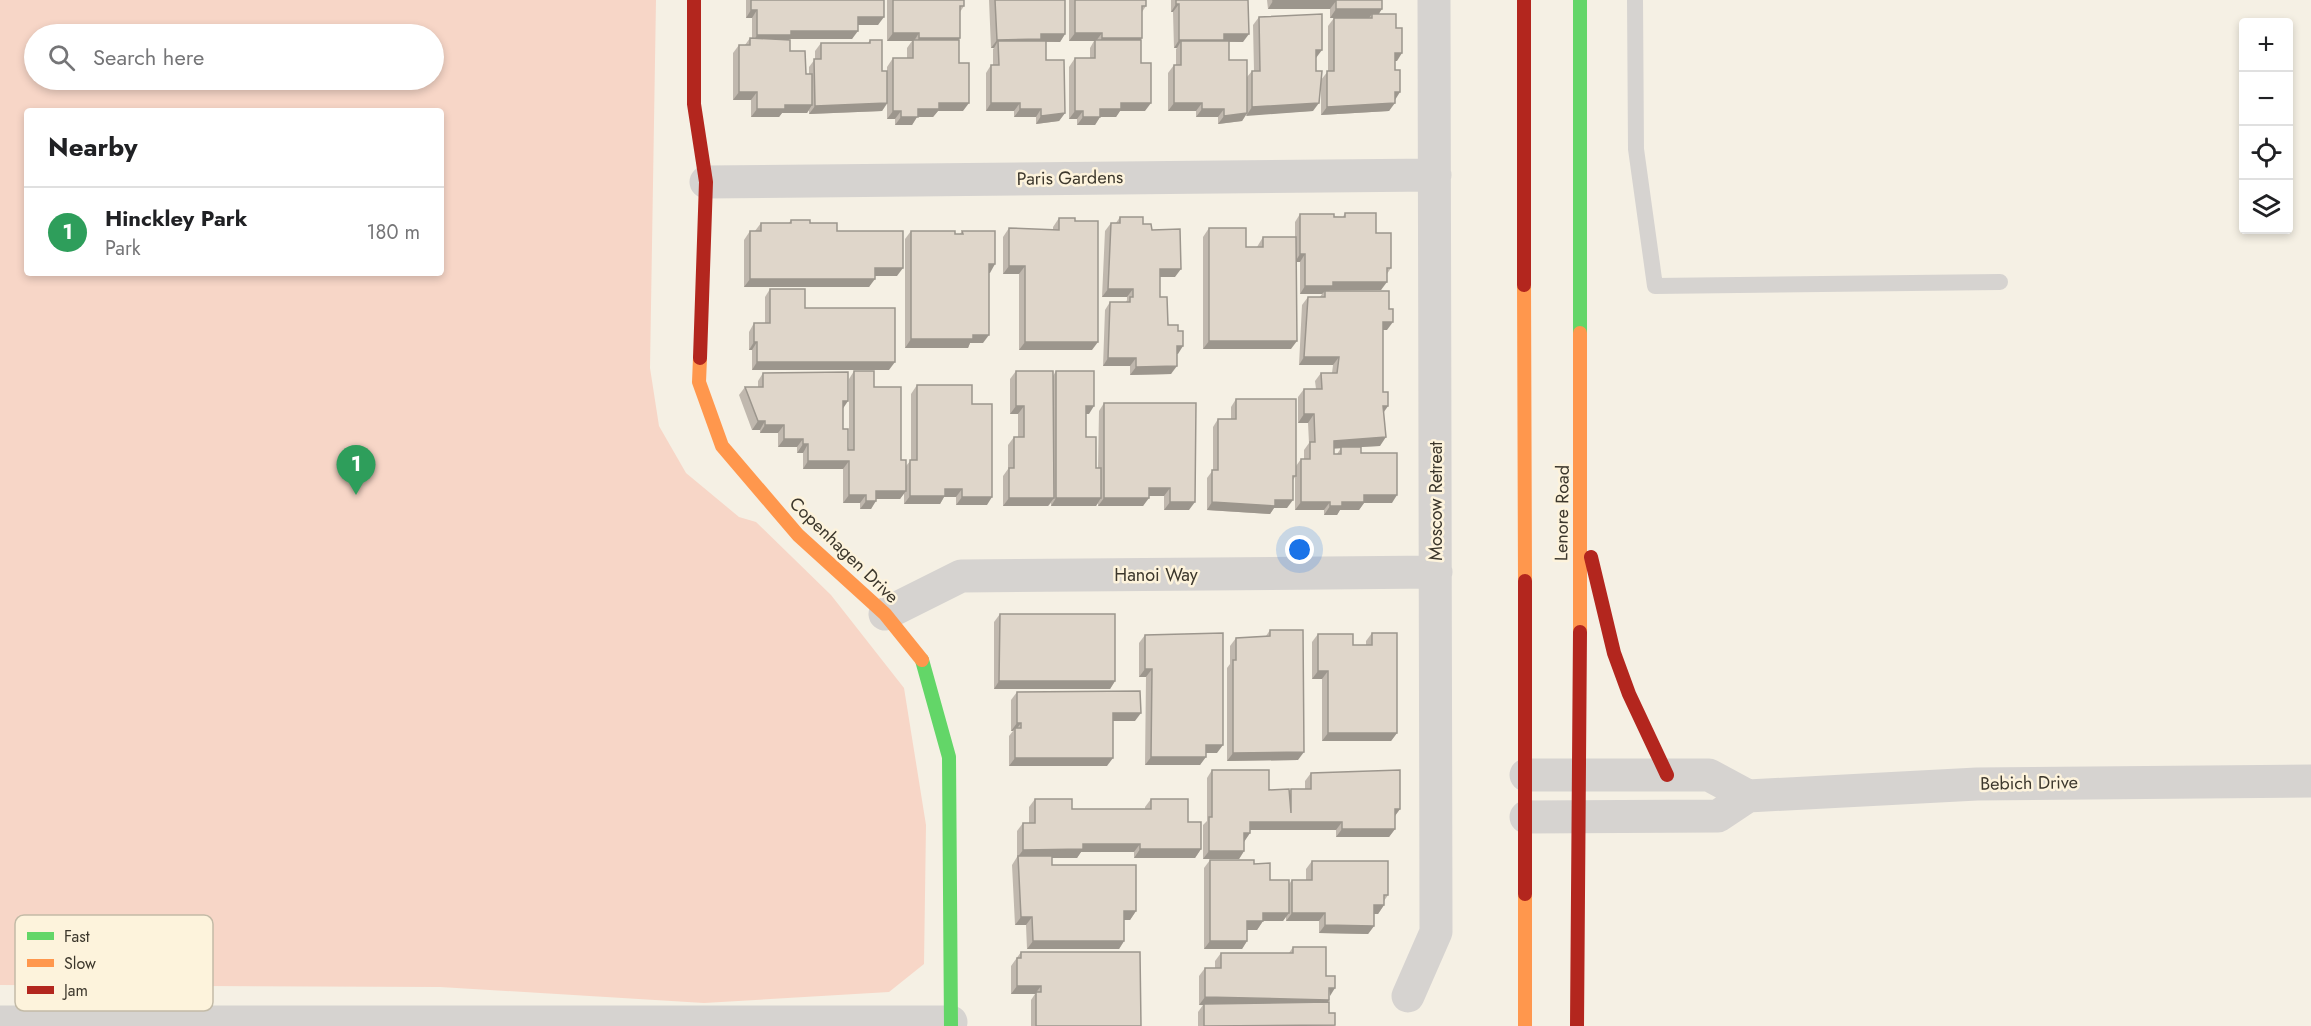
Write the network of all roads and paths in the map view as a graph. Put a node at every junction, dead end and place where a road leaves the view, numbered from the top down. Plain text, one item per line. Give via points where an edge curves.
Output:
1 (694, 0) edge
2 (1434, 0) edge
3 (1524, 0) edge
4 (1580, 0) edge
5 (1635, 0) edge
6 (1435, 175) junction
7 (706, 182) junction
8 (2000, 282) dead end
9 (1580, 515) junction
10 (1436, 572) junction
11 (885, 614) junction
12 (1526, 776) junction
13 (1578, 776) junction
14 (1667, 776) junction
15 (2311, 781) edge
16 (1748, 796) junction
17 (1580, 816) junction
18 (1526, 817) junction
19 (1408, 996) dead end
20 (0, 1022) edge
21 (951, 1024) edge
22 (1525, 1026) edge
23 (1577, 1026) edge

1 - 7 street, Copenhagen Drive via 694,104
2 - 6 street, Moscow Retreat
3 - 12 street, Lenore Road
4 - 9 street, Lenore Road
5 - 8 lane via 1636,149 1655,286
6 - 7 street, Paris Gardens
6 - 10 street, Moscow Retreat
7 - 11 street, Copenhagen Drive via 699,382 722,446 798,535
9 - 13 street, Lenore Road
9 - 14 street via 1614,653
10 - 11 street, Hanoi Way via 962,576
10 - 19 street, Moscow Retreat via 1436,933
11 - 21 street, Copenhagen Drive via 921,656 949,757
12 - 13 street
12 - 18 street, Lenore Road
13 - 14 street
13 - 17 street, Lenore Road
14 - 16 street via 1709,776
15 - 16 street, Bebich Drive via 1977,784
16 - 17 street via 1718,816
17 - 18 street
17 - 23 street, Lenore Road
18 - 22 street, Lenore Road
20 - 21 street

